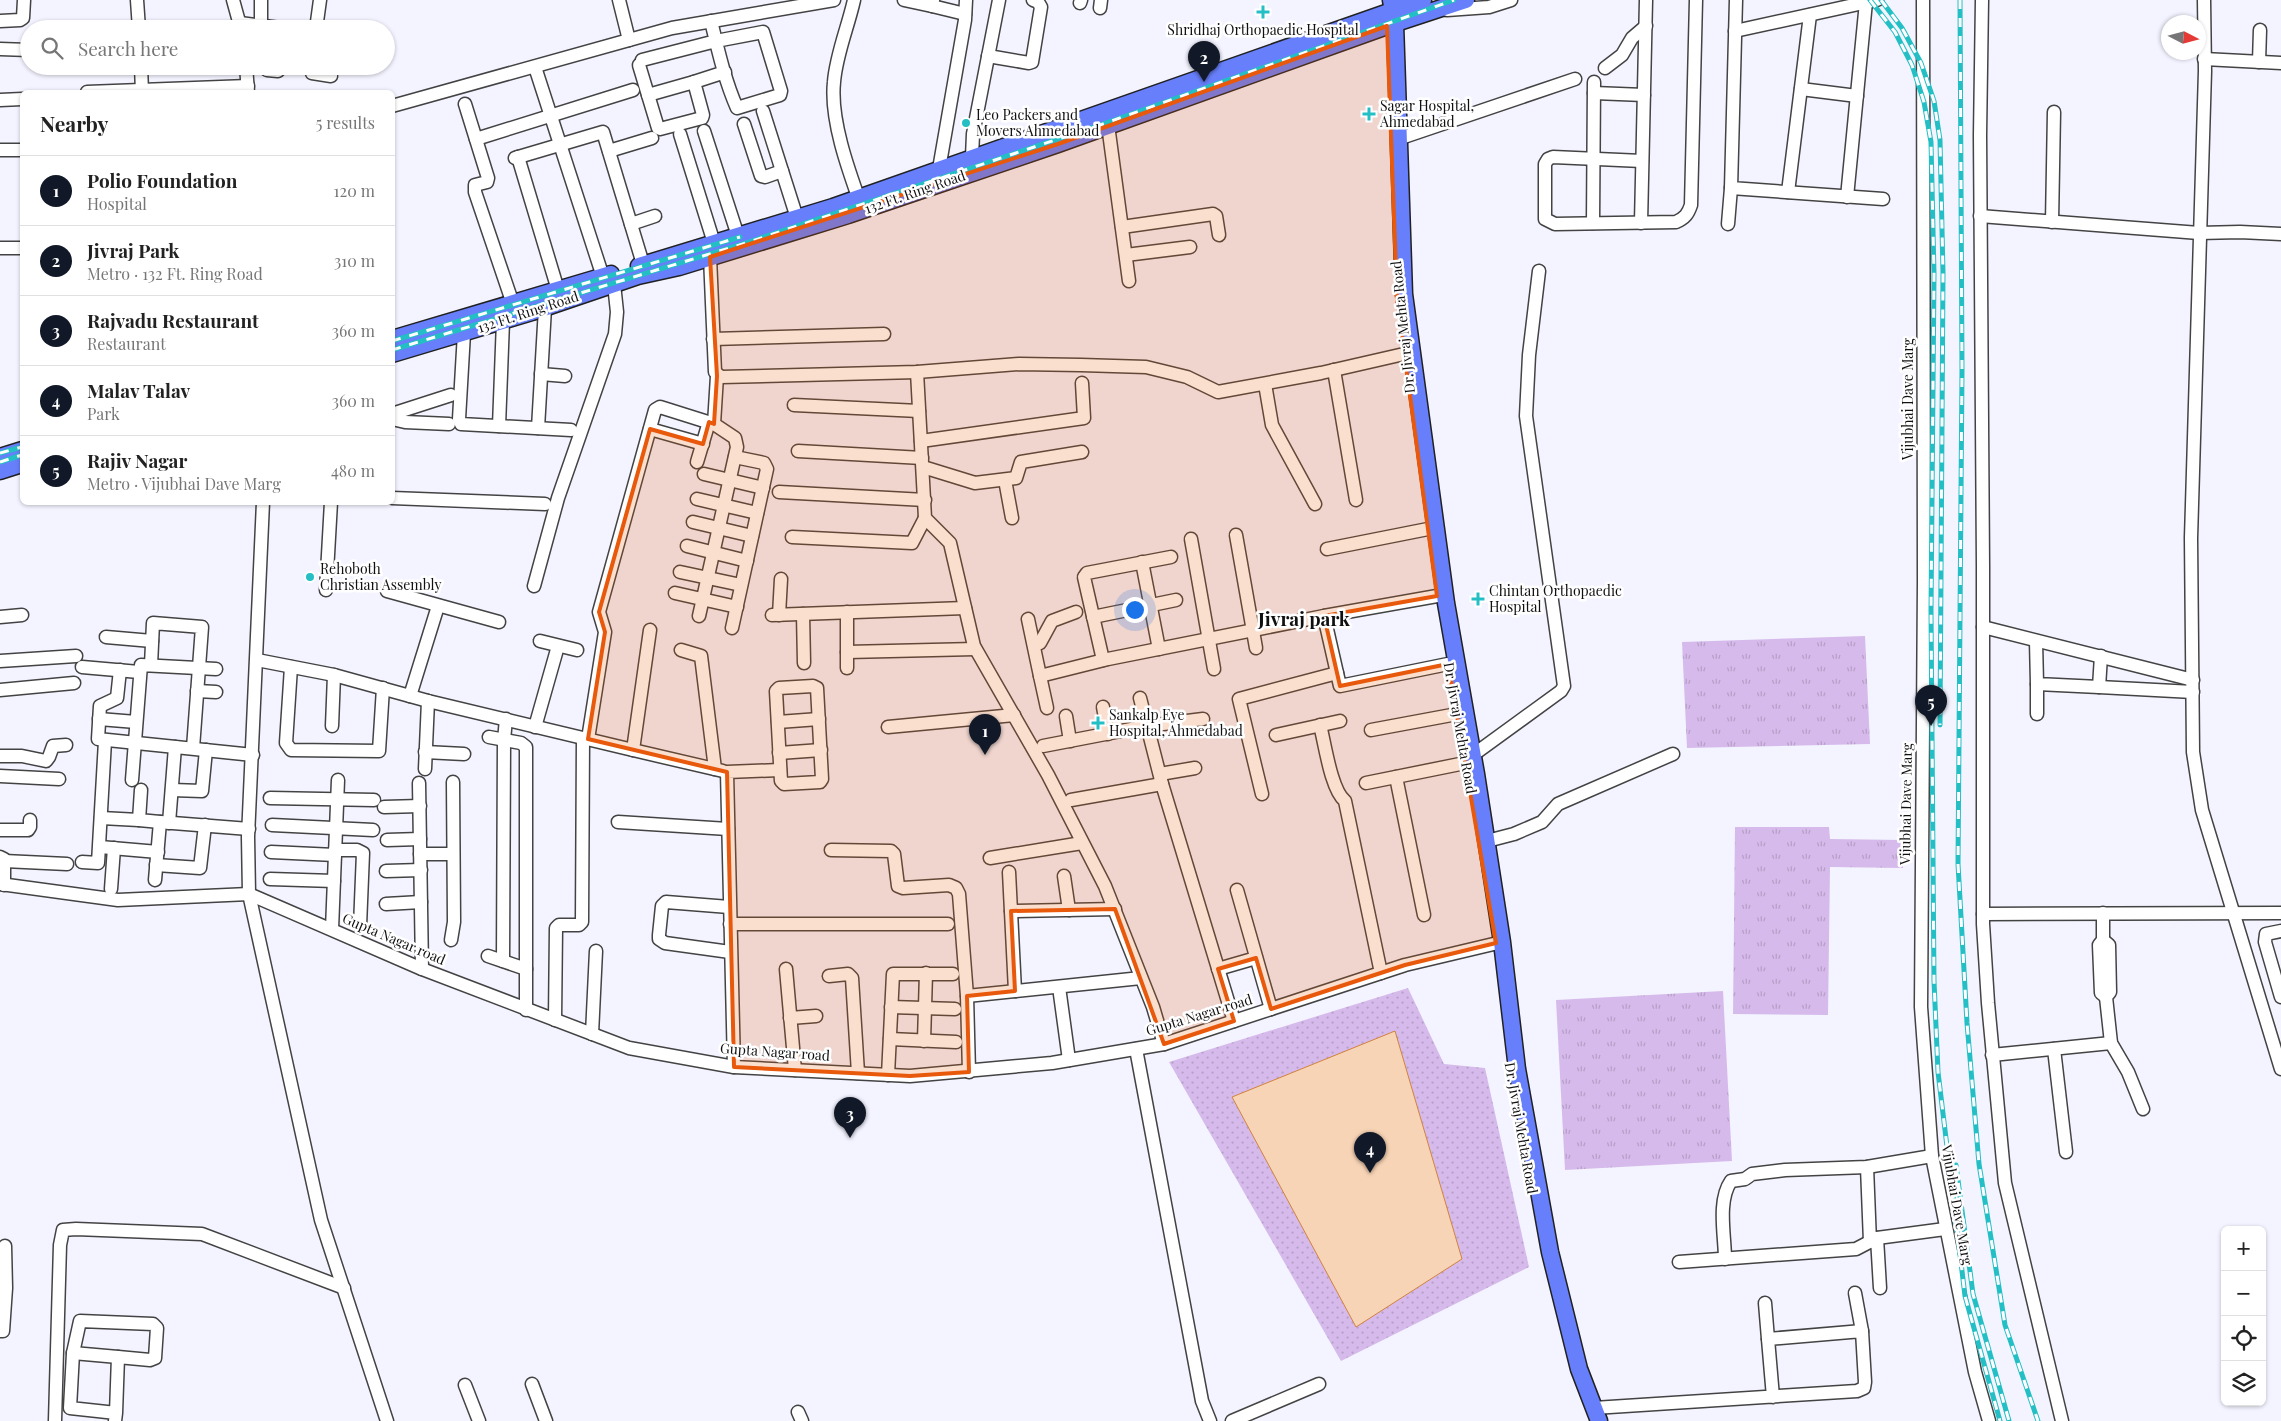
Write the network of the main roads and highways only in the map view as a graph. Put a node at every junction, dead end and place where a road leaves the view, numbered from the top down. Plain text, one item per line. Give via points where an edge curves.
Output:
1 (1466, 0) edge
2 (1427, 6) edge
3 (1389, 12) edge
4 (861, 204) junction
5 (712, 250) junction
6 (609, 280) junction
7 (395, 338) edge
8 (395, 353) edge
9 (20, 451) edge
10 (0, 457) edge
11 (20, 465) edge
12 (0, 471) edge
13 (1469, 759) junction
14 (1499, 942) junction
15 (1594, 1417) edge

1 - 2 main road, 132 Ft. Ring Road
2 - 3 main road, 132 Ft. Ring Road
3 - 4 main road, 132 Ft. Ring Road via 939,168
3 - 4 main road, 132 Ft. Ring Road via 1108,125
3 - 13 main road via 1404,294
3 - 13 main road, Dr. Jivraj Mehta Road via 1388,116 1397,299 1448,664
4 - 5 main road, 132 Ft. Ring Road
4 - 5 main road, 132 Ft. Ring Road via 797,218 738,236
5 - 6 main road, 132 Ft. Ring Road
5 - 6 main road, 132 Ft. Ring Road via 643,264
6 - 7 main road, 132 Ft. Ring Road via 558,290
6 - 8 main road, 132 Ft. Ring Road via 545,308
9 - 10 main road
11 - 12 main road
13 - 14 main road, Dr. Jivraj Mehta Road
13 - 14 main road via 1487,841
14 - 15 main road, Dr. Jivraj Mehta Road via 1511,1072 1543,1255 1571,1374

